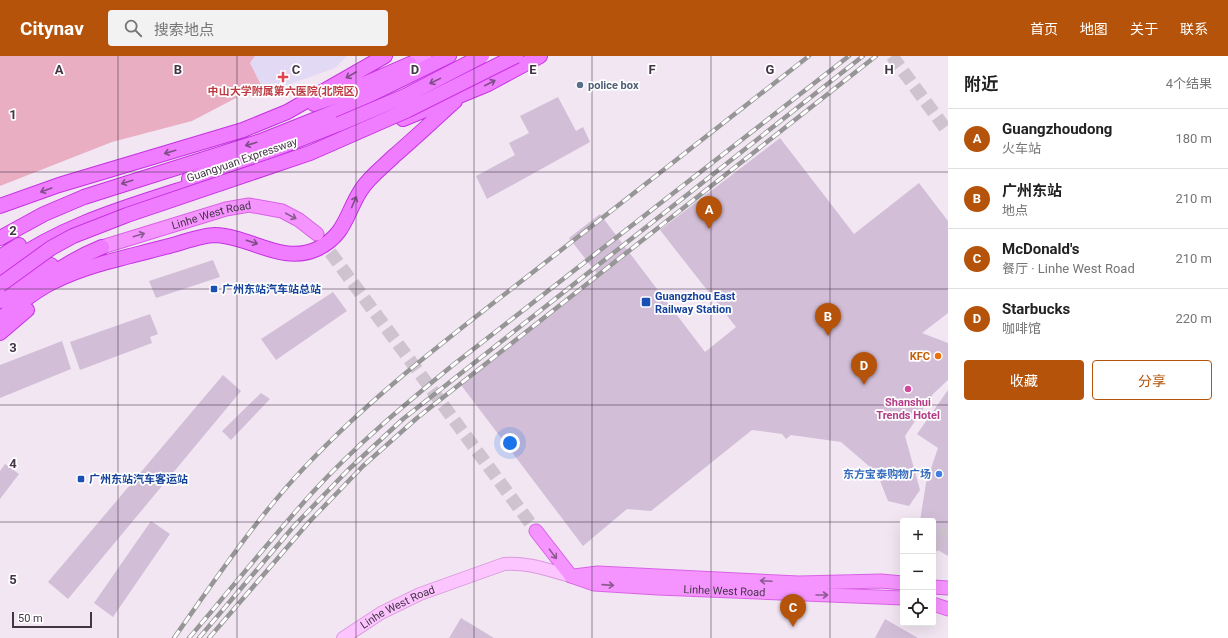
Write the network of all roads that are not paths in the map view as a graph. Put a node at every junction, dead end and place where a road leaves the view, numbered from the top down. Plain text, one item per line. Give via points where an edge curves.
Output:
1 (385, 56) edge
2 (425, 56) edge
3 (449, 56) edge
4 (482, 56) edge
5 (516, 56) edge
6 (540, 56) edge
7 (410, 64) junction
8 (462, 95) junction
9 (272, 118) junction
10 (287, 130) junction
11 (0, 206) edge
12 (64, 232) junction
13 (316, 234) tunnel mouth
14 (214, 235) junction
15 (0, 238) edge
16 (102, 247) junction
17 (0, 257) edge
18 (0, 270) edge
19 (0, 284) edge
20 (0, 296) edge
21 (0, 301) edge
22 (0, 319) edge
23 (0, 333) edge
24 (536, 531) tunnel mouth
25 (570, 576) junction
26 (900, 583) edge
27 (936, 587) edge
28 (948, 588) edge
29 (900, 598) edge
30 (936, 605) edge
31 (948, 609) edge
32 (343, 638) edge

1 -> 9 highway
2 - 7 main road
3 - 10 highway via 339,110
4 -> 17 highway, Guangyuan Expressway, bridge via 370,112 255,157 74,218 29,239
5 - 19 highway, Guangyuan Expressway, bridge via 408,110 310,153 73,236 51,248
8 -> 6 highway
7 - 9 highway via 337,96
7 - 10 highway
8 - 12 highway via 290,168 245,169 133,204
14 -> 8 highway via 241,239 290,255 300,255 318,249 347,220 356,198 369,179
9 -> 11 highway via 208,141 59,184
10 -> 15 highway via 261,141 84,197 37,217
12 - 18 highway via 21,254
12 - 20 highway
16 -> 13 main road, Linhe West Road via 226,209 250,205 282,211 299,220
14 - 22 highway via 81,270 35,292
14 - 23 highway via 71,284 34,305
16 - 21 highway via 62,259
16 - 22 highway via 60,267
24 -> 25 main road
26 -> 25 main road, Linhe West Road via 799,583 598,573
25 -> 29 main road, Linhe West Road via 594,584
25 - 32 main road, Linhe West Road via 532,564 504,564 420,594 381,613
27 - 28 main road
30 - 31 main road

